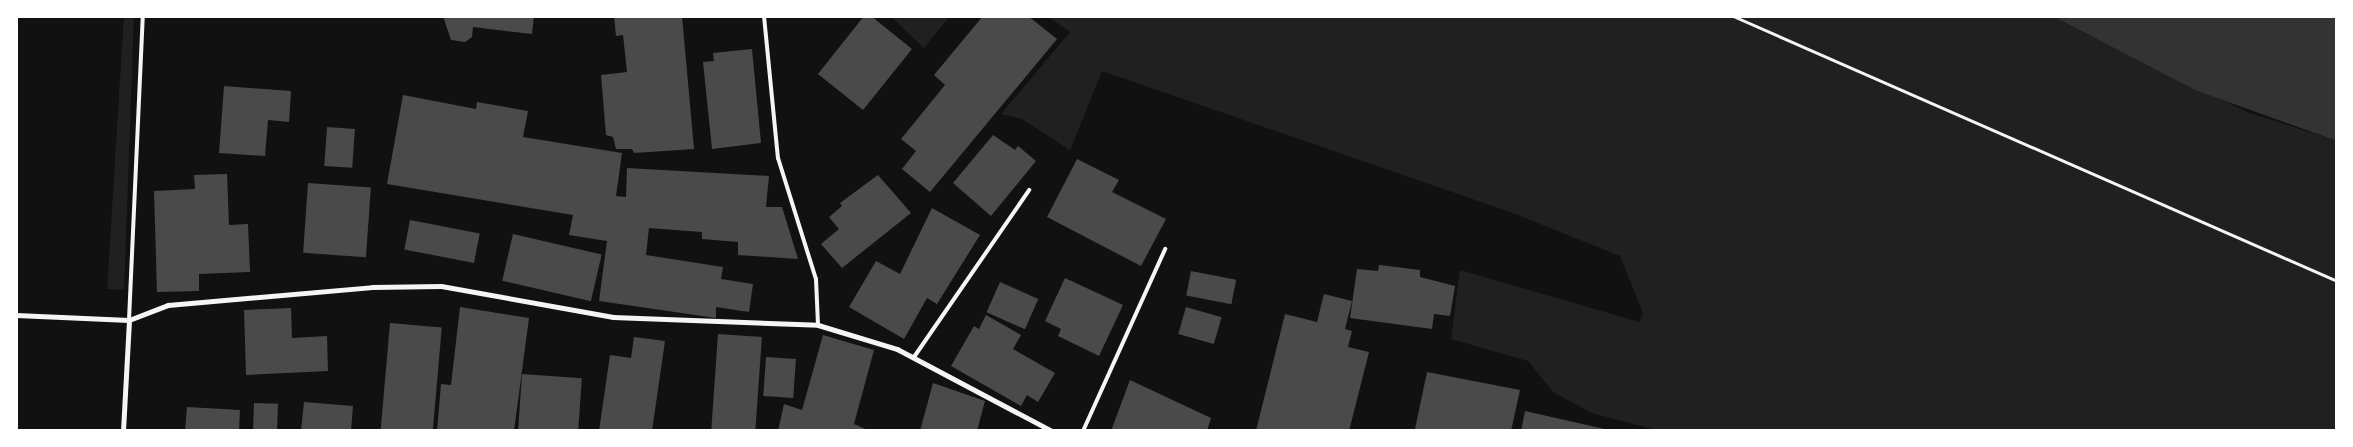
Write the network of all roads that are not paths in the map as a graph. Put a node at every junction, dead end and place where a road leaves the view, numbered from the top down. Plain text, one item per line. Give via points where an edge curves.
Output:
1 (143, 16) edge
2 (764, 16) edge
3 (1029, 190) dead end
4 (1165, 249) dead end
5 (16, 314) edge
6 (129, 320) junction
7 (818, 325) junction
8 (914, 357) junction
9 (123, 431) edge
10 (1052, 431) edge
11 (1083, 431) edge

1 - 6 lane
2 - 7 lane via 778,158 816,279
3 - 8 lane
4 - 11 lane
5 - 6 street
6 - 7 street via 168,305 362,288 441,286 614,317
6 - 9 street
7 - 8 street
8 - 10 street

